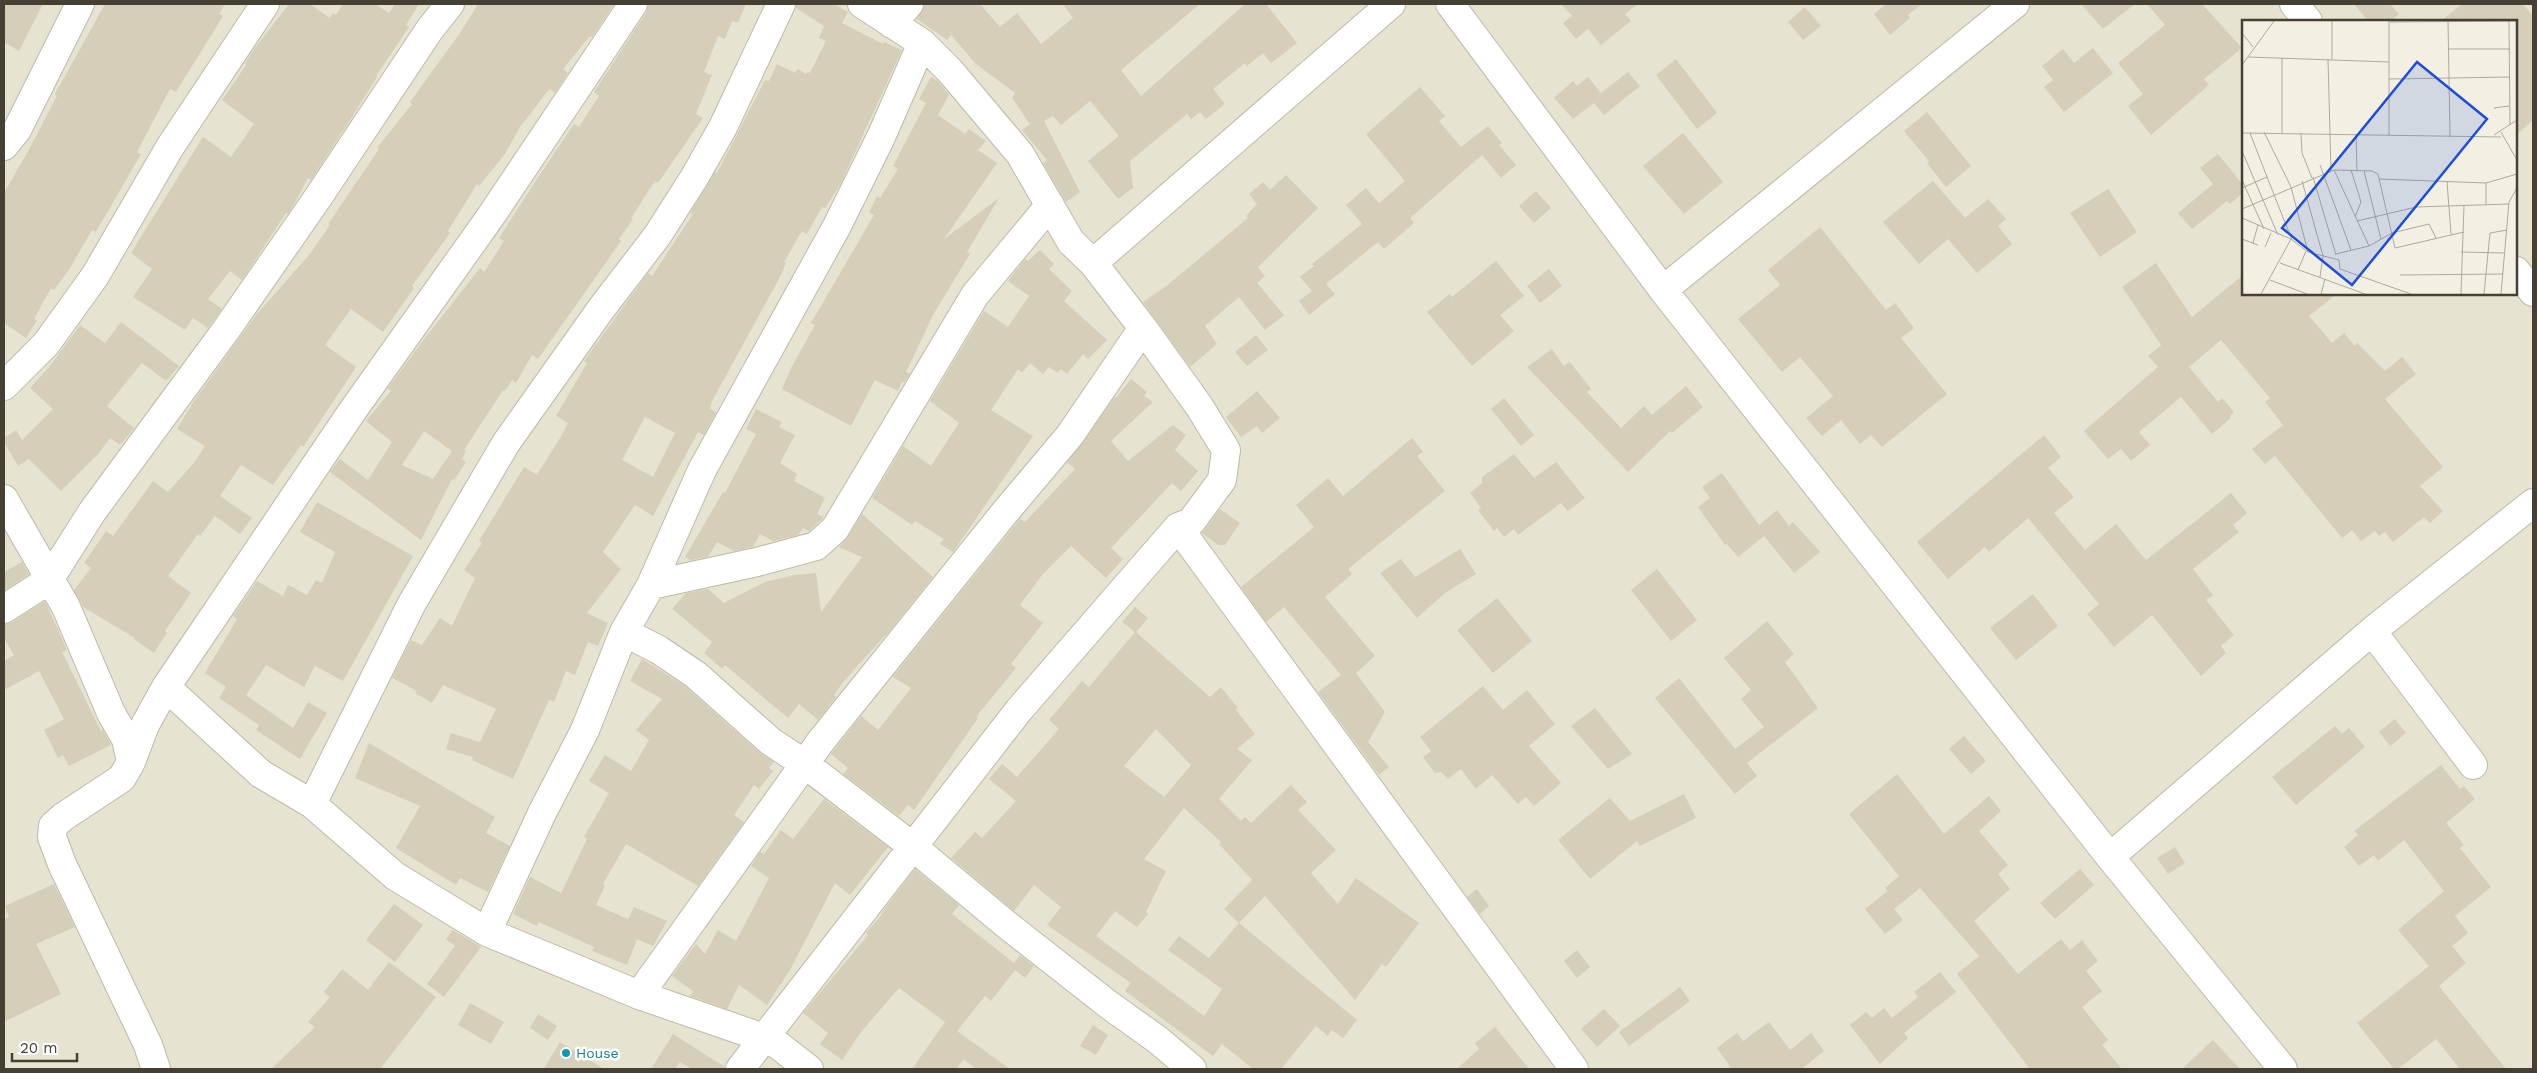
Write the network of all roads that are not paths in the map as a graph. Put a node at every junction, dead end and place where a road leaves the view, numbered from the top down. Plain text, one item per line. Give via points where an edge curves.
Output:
1 (80, 4) edge
2 (265, 4) edge
3 (450, 4) edge
4 (633, 4) edge
5 (782, 4) edge
6 (862, 4) edge
7 (1391, 4) edge
8 (1450, 4) edge
9 (2015, 4) edge
10 (2294, 4) edge
11 (901, 14) edge
12 (2307, 20) edge
13 (922, 43) junction
14 (4, 146) edge
15 (1050, 205) junction
16 (1093, 263) junction
17 (2517, 272) edge
18 (1663, 290) junction
19 (2533, 292) edge
20 (1143, 328) junction
21 (4, 386) edge
22 (4, 499) edge
23 (2533, 503) edge
24 (1178, 527) junction
25 (49, 580) junction
26 (651, 585) junction
27 (4, 609) edge
28 (2372, 631) junction
29 (624, 632) junction
30 (166, 687) junction
31 (131, 762) junction
32 (806, 765) junction
33 (2473, 765) dead end
34 (312, 804) junction
35 (912, 846) junction
36 (2110, 857) junction
37 (487, 932) junction
38 (639, 995) junction
39 (764, 1038) junction
40 (156, 1069) edge
41 (740, 1069) edge
42 (809, 1069) edge
43 (1192, 1069) edge
44 (1574, 1069) edge
45 (2283, 1069) edge

1 - 14 street via 17,130
2 - 21 street via 170,147 95,276 46,344
3 - 25 street via 226,330 92,512
4 - 30 street
5 - 34 street via 723,127 694,178 657,236 601,308 506,443 410,605
6 - 11 street
7 - 16 street
8 - 18 street
9 - 18 street
10 - 12 street
11 - 13 street
13 - 15 street via 1020,154
13 - 26 street via 837,226 702,470
15 - 16 street via 1071,242
15 - 26 street via 975,294 835,529 816,546
16 - 20 street
17 - 19 street
18 - 36 street
20 - 24 street via 1226,450 1222,480 1191,522
20 - 32 street via 1070,435 848,707
22 - 25 street
23 - 28 street
24 - 35 street via 1019,710
24 - 44 street
25 - 27 street
25 - 31 street via 66,607 111,713 126,739
26 - 29 street
28 - 33 street
28 - 36 street
29 - 32 street via 696,675 770,741
29 - 37 street via 585,730
30 - 31 street via 145,725
30 - 34 street via 261,774
31 - 40 street via 122,778 53,826 52,837 148,1045
32 - 35 street
32 - 38 street
34 - 37 street via 395,876
35 - 39 street
35 - 43 street via 1007,925
36 - 45 street
37 - 38 street
38 - 39 street
39 - 41 street
39 - 42 street

